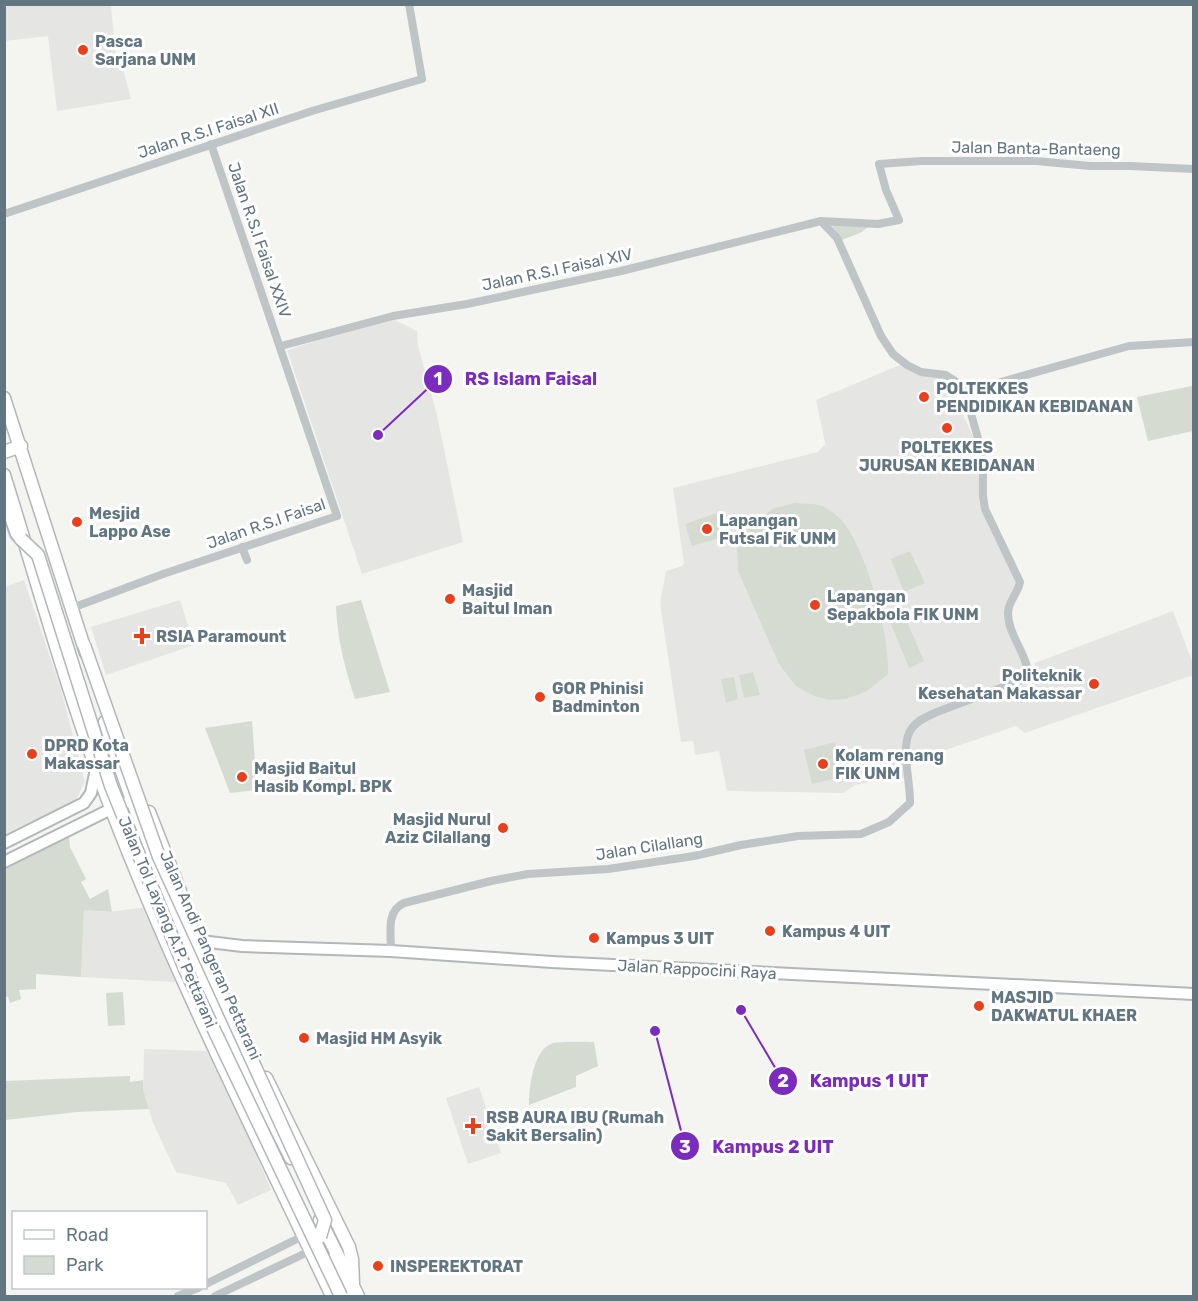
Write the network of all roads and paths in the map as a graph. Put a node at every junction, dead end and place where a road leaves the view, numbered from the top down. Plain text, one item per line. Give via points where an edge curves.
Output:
1 (409, 4) edge
2 (211, 144) junction
3 (1194, 169) edge
4 (4, 214) edge
5 (899, 220) joint
6 (821, 221) junction
7 (1194, 342) edge
8 (281, 346) junction
9 (966, 388) junction
10 (4, 398) edge
11 (21, 446) junction
12 (4, 452) edge
13 (4, 476) edge
14 (4, 491) edge
15 (4, 500) edge
16 (21, 539) junction
17 (242, 547) junction
18 (247, 560) dead end
19 (74, 613) junction
20 (84, 645) junction
21 (96, 769) junction
22 (132, 801) junction
23 (111, 809) junction
24 (4, 843) edge
25 (4, 862) edge
26 (201, 941) junction
27 (391, 951) junction
28 (1194, 994) edge
29 (222, 1017) junction
30 (205, 1028) junction
31 (238, 1051) junction
32 (220, 1059) junction
33 (303, 1236) junction
34 (310, 1251) junction
35 (220, 1277) junction
36 (207, 1284) edge
37 (194, 1289) edge
38 (227, 1290) junction
39 (353, 1294) edge
40 (178, 1296) edge
41 (214, 1296) edge
42 (332, 1296) edge
43 (341, 1296) edge

1 - 2 street, Jalan R.S.I Faisal XII via 422,79
2 - 4 street, Jalan R.S.I Faisal XII
2 - 8 street, Jalan R.S.I Faisal XXIV
3 - 5 street, Jalan Banta-Bantaeng via 1036,161 879,164
5 - 6 street, Jalan R.S.I Faisal XIV via 878,224
6 - 8 street, Jalan R.S.I Faisal XIV via 621,271 393,316
6 - 9 street via 834,234 893,354 921,372 946,375
7 - 9 street via 1129,346 983,387
8 - 17 street, Jalan R.S.I Faisal via 337,516
9 - 27 street, Jalan Cilallang via 983,456 985,509 1020,582 1008,616 1027,672 1014,684 915,724 906,746 910,803 898,816 873,831 848,836 782,838 638,865 528,874 464,887 397,906 392,916
10 - 11 highway, Jalan Andi Pangeran Pettarani
11 - 12 highway
11 - 19 highway, Jalan Andi Pangeran Pettarani
13 - 16 highway
14 - 16 highway
15 - 16 main road
16 - 21 highway
16 - 43 highway, Jalan Tol Layang A.P. Pettarani, bridge via 38,555 111,786 185,969
17 - 18 street
17 - 19 street, Jalan R.S.I Faisal
19 - 20 highway, Jalan Andi Pangeran Pettarani
19 - 26 highway, Jalan Andi Pangeran Pettarani
20 - 22 highway, Jalan Andi Pangeran Pettarani
20 - 39 highway, bridge via 159,857 325,1220 320,1237
21 - 23 highway
21 - 24 main road via 91,793 84,803
22 - 23 main road
22 - 29 highway, Jalan Andi Pangeran Pettarani
23 - 25 main road
23 - 30 highway via 169,953
26 - 27 main road, Jalan Rappocini Raya
26 - 39 highway, Jalan Andi Pangeran Pettarani via 349,1247
27 - 28 main road, Jalan Rappocini Raya
29 - 30 highway via 222,1029 217,1033
29 - 31 highway, Jalan Andi Pangeran Pettarani
30 - 32 highway
31 - 32 highway via 225,1045
31 - 39 highway, Jalan Andi Pangeran Pettarani
32 - 33 highway
33 - 34 highway
33 - 35 street
34 - 38 street
34 - 42 highway
35 - 36 street
35 - 38 street
37 - 40 street
38 - 41 street

